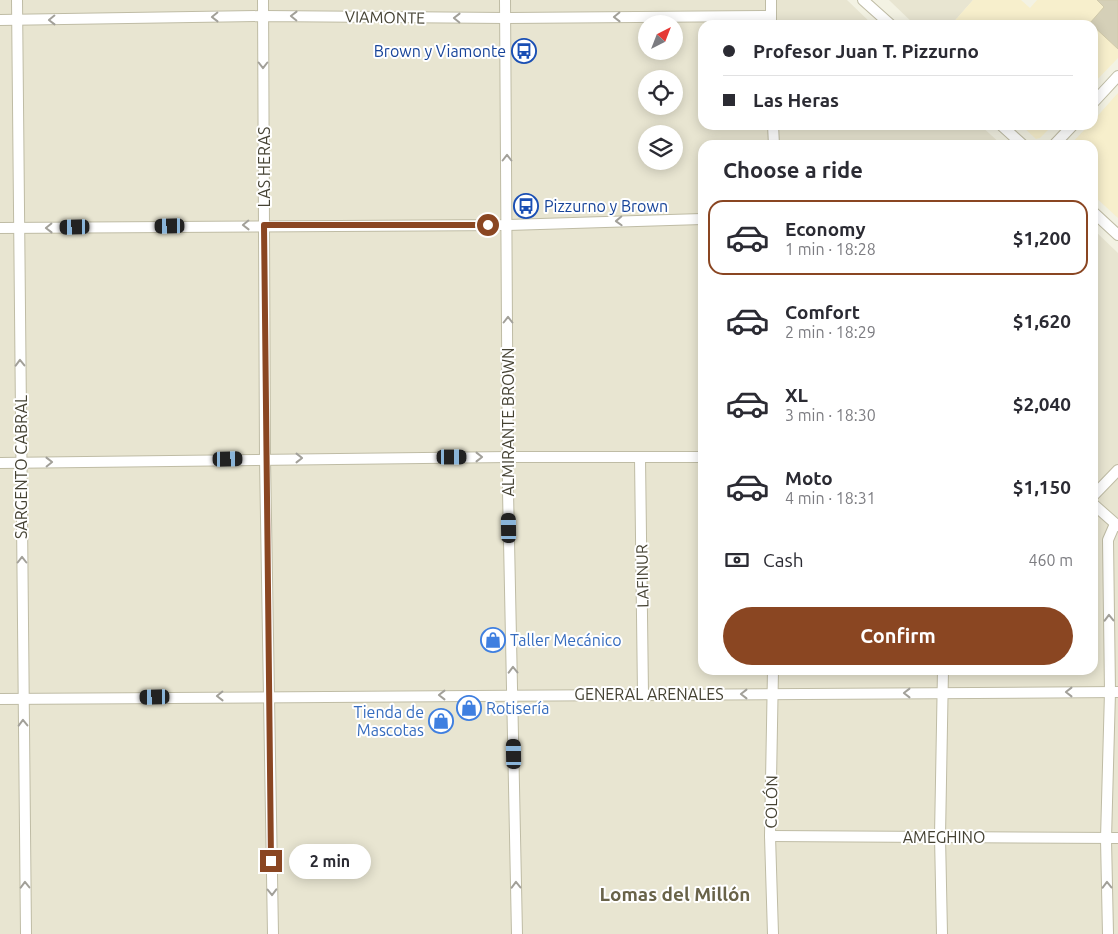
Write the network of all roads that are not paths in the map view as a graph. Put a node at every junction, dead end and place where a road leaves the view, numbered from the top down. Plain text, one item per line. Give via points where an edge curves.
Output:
1 (17, 0) edge
2 (263, 0) edge
3 (505, 0) edge
4 (771, 0) edge
5 (864, 0) edge
6 (263, 16) junction
7 (506, 18) junction
8 (0, 20) edge
9 (17, 20) junction
10 (771, 20) edge
11 (886, 20) edge
12 (1118, 76) edge
13 (1098, 98) edge
14 (1006, 130) edge
15 (1068, 130) edge
16 (1018, 140) edge
17 (1059, 140) edge
18 (1098, 216) edge
19 (698, 219) edge
20 (264, 225) junction
21 (507, 225) junction
22 (0, 228) edge
23 (19, 228) junction
24 (1118, 235) edge
25 (508, 457) junction
26 (698, 457) edge
27 (640, 458) junction
28 (265, 459) junction
29 (0, 462) edge
30 (21, 462) junction
31 (1118, 470) edge
32 (1098, 491) edge
33 (1098, 508) edge
34 (1117, 525) edge
35 (773, 675) edge
36 (944, 675) edge
37 (1114, 692) edge
38 (943, 693) junction
39 (643, 694) junction
40 (773, 694) junction
41 (269, 695) junction
42 (513, 695) junction
43 (22, 698) junction
44 (0, 699) edge
45 (770, 836) junction
46 (940, 836) junction
47 (1118, 838) edge
48 (1106, 839) junction
49 (26, 934) edge
50 (272, 934) edge
51 (517, 934) edge
52 (773, 934) edge
53 (942, 934) edge
54 (1108, 934) edge

1 - 9 street, SARGENTO CABRAL
2 - 6 street, LAS HERAS
3 - 7 street, ALMIRANTE BROWN
4 - 10 street
5 - 11 street
7 -> 6 street, VIAMONTE
6 -> 9 street, VIAMONTE
6 -> 20 street, LAS HERAS
10 -> 7 street, VIAMONTE
21 -> 7 street, ALMIRANTE BROWN
8 - 9 street, VIAMONTE
9 - 23 street, SARGENTO CABRAL
12 - 13 street
14 - 16 street
15 - 17 street
18 - 24 street
19 -> 21 street
20 - 21 street
20 -> 23 street
20 - 28 street, LAS HERAS
25 -> 21 street, ALMIRANTE BROWN
22 - 23 street
30 -> 23 street, SARGENTO CABRAL
25 - 27 street
28 -> 25 street
42 -> 25 street, ALMIRANTE BROWN
26 - 27 street
27 - 39 street, LAFINUR
30 -> 28 street
28 - 41 street, LAS HERAS
29 - 30 street
43 -> 30 street, SARGENTO CABRAL
31 - 32 street
33 - 34 street
37 -> 34 street via 1108,540
35 - 40 street, COLÓN
36 - 38 street
37 -> 38 street, GENERAL ARENALES
37 - 48 street
38 -> 40 street, GENERAL ARENALES
38 - 46 street
40 -> 39 street, GENERAL ARENALES
39 - 42 street, GENERAL ARENALES
40 - 45 street, COLÓN
42 -> 41 street, GENERAL ARENALES
41 -> 43 street, GENERAL ARENALES
41 -> 50 street, LAS HERAS
51 -> 42 street, ALMIRANTE BROWN
43 - 44 street, GENERAL ARENALES
49 -> 43 street, SARGENTO CABRAL
45 - 46 street, AMEGHINO
45 - 52 street, COLÓN
46 - 48 street, AMEGHINO
46 - 53 street
47 - 48 street, AMEGHINO
54 -> 48 street

